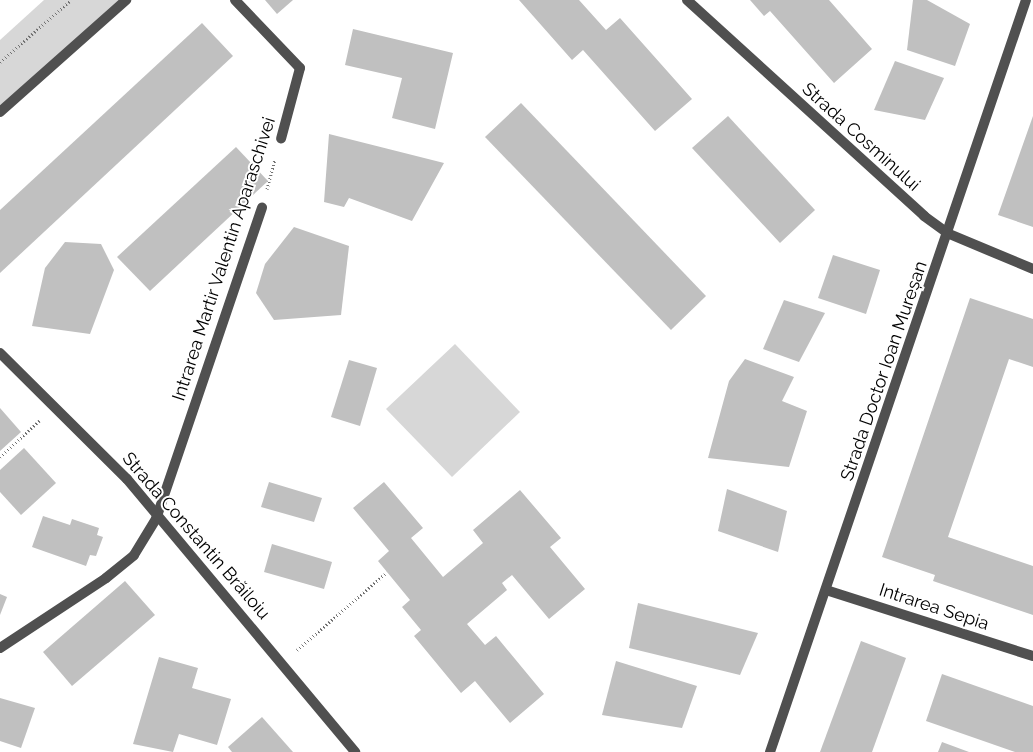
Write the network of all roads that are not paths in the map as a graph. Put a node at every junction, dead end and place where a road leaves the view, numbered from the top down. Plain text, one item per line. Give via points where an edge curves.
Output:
1 (126, 0) edge
2 (235, 0) edge
3 (687, 0) edge
4 (1026, 0) edge
5 (0, 112) edge
6 (281, 139) road end
7 (262, 208) road end
8 (947, 233) junction
9 (1033, 270) edge
10 (0, 354) edge
11 (156, 519) junction
12 (826, 590) junction
13 (0, 648) edge
14 (1033, 656) edge
15 (355, 752) edge
16 (770, 752) edge

1 - 5 street
2 - 6 street, Intrarea Martir Valentin Aparaschivei via 300,68
3 - 8 street, Strada Cosminului
4 - 8 street, Strada Doctor Ioan Mureșan
7 - 11 street, Intrarea Martir Valentin Aparaschivei
8 - 9 street, Strada Cosminului
8 - 12 street, Strada Doctor Ioan Mureșan
10 - 11 street, Strada Constantin Brăiloiu via 127,479
11 - 13 street, Intrarea Martir Valentin Aparaschivei via 134,555 106,578
11 - 15 street, Strada Constantin Brăiloiu via 284,662
12 - 14 street, Intrarea Sepia
12 - 16 street, Strada Doctor Ioan Mureșan

